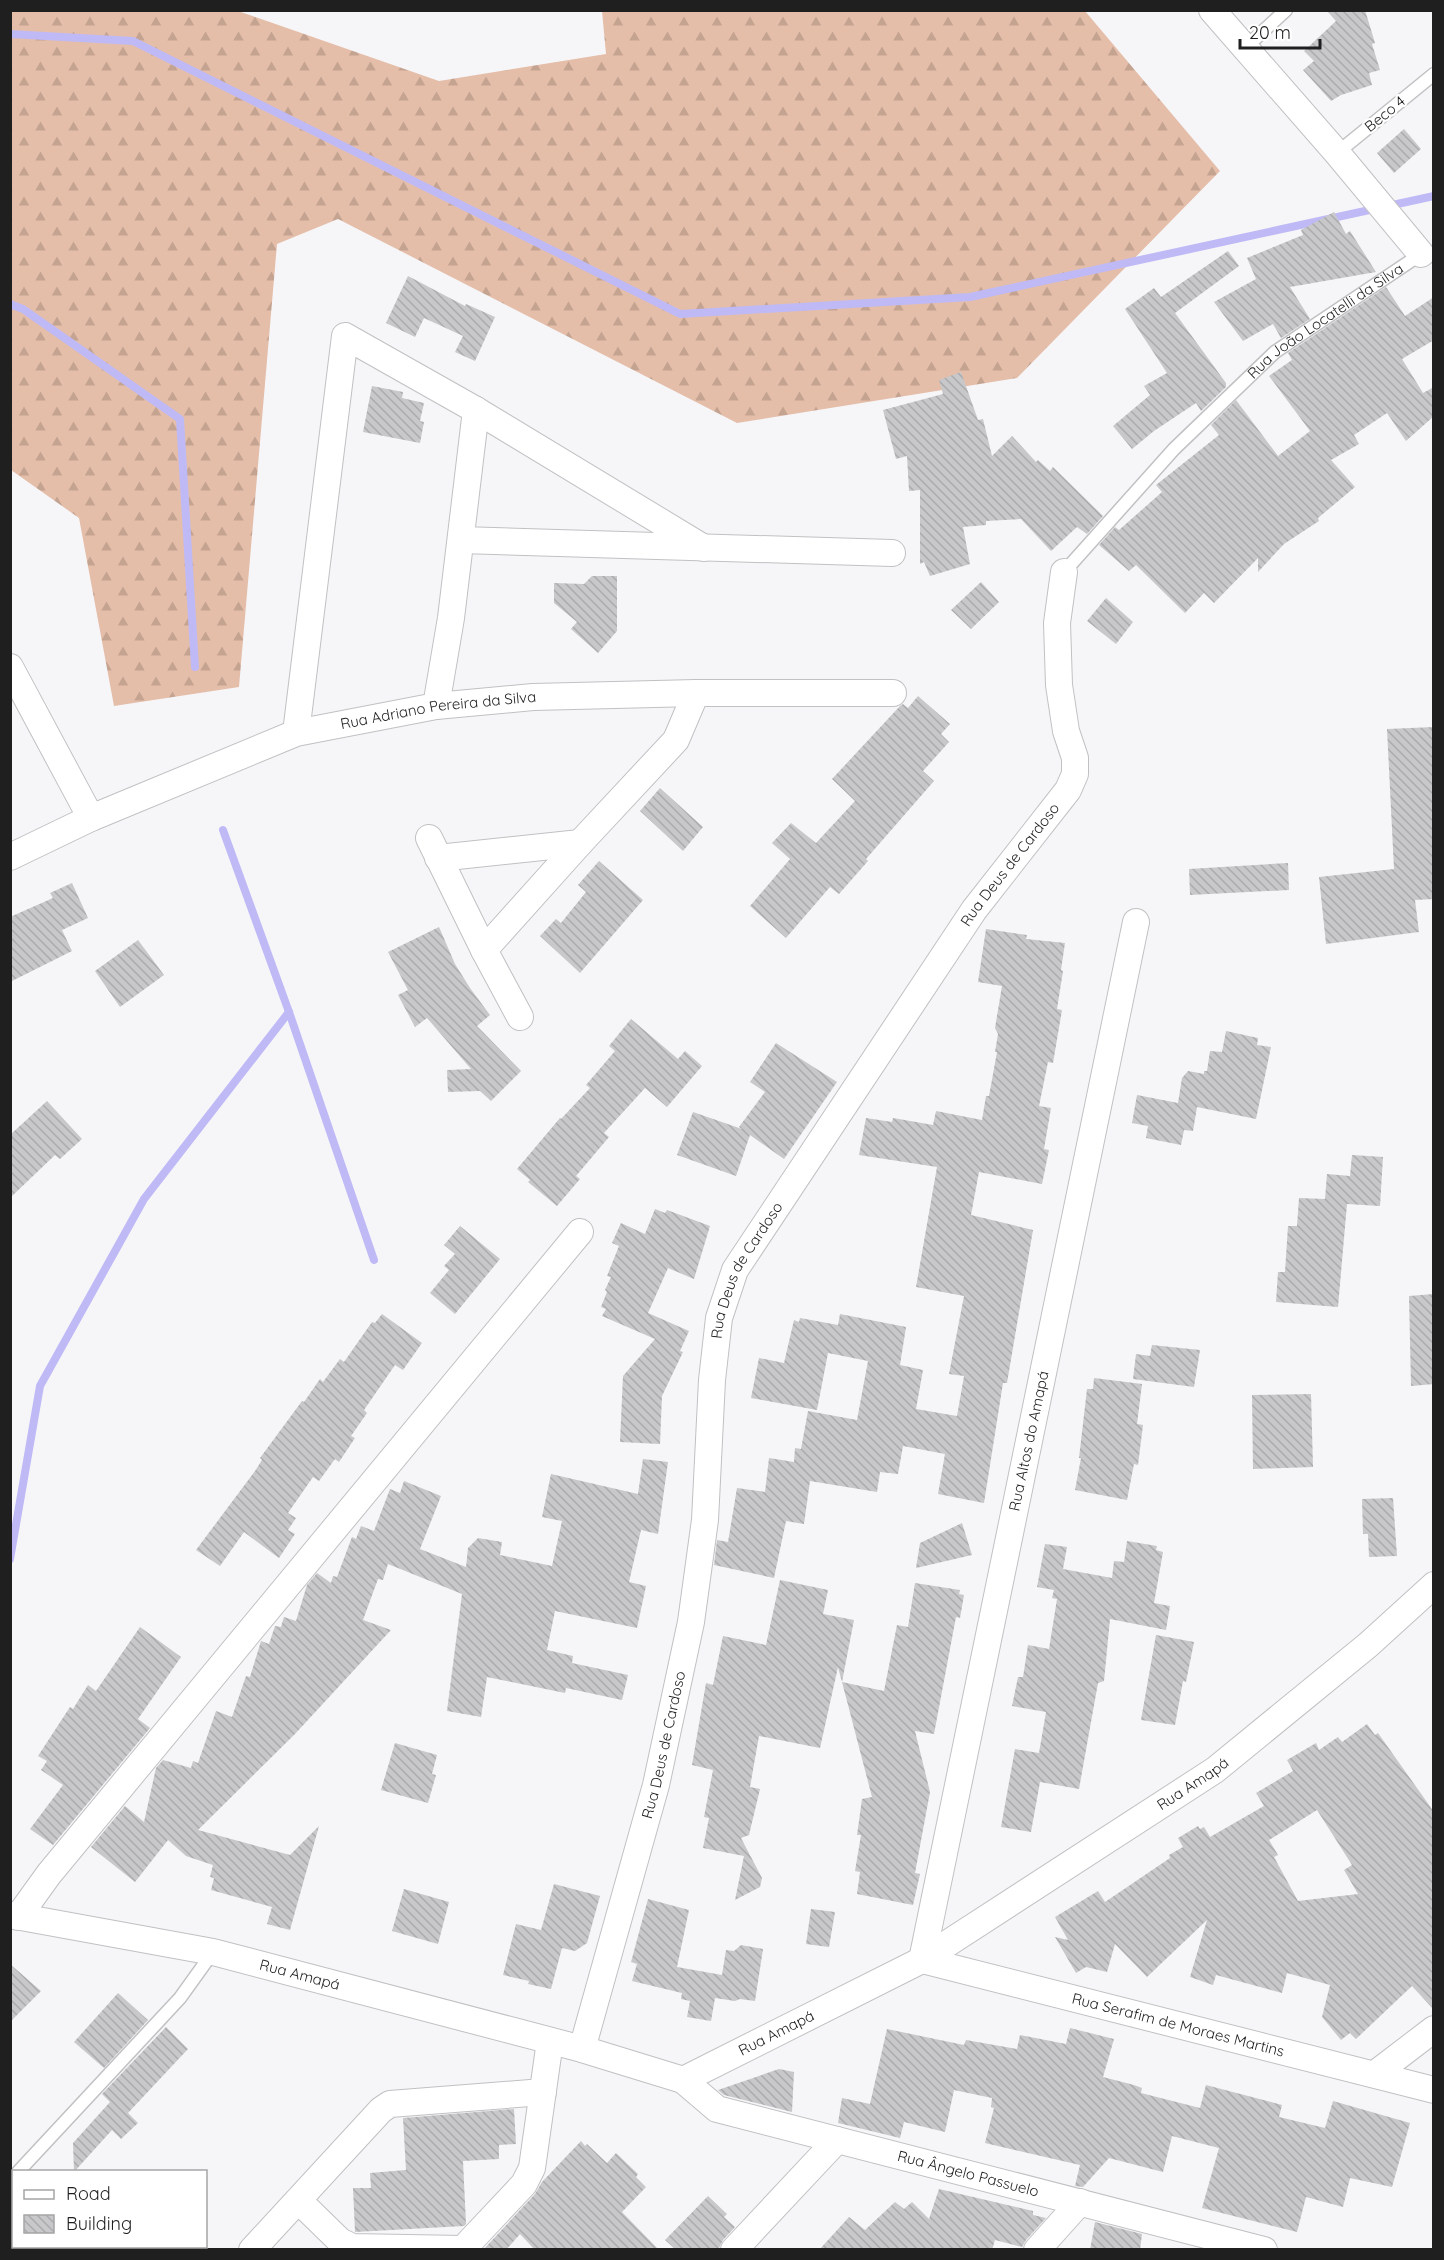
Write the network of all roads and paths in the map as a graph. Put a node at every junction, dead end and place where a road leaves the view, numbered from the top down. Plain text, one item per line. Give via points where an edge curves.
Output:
1 (1212, 10) edge
2 (1286, 10) edge
3 (1245, 48) junction
4 (1434, 74) edge
5 (1337, 153) junction
6 (1427, 255) edge
7 (476, 410) junction
8 (461, 540) junction
9 (704, 548) junction
10 (892, 553) dead end
11 (1065, 572) joint
12 (10, 667) edge
13 (696, 693) junction
14 (893, 693) dead end
15 (436, 706) junction
16 (296, 733) junction
17 (91, 818) junction
18 (580, 843) junction
19 (10, 856) edge
20 (1136, 922) dead end
21 (484, 950) junction
22 (520, 1017) dead end
23 (580, 1232) dead end
24 (1434, 1585) edge
25 (14, 1916) edge
26 (213, 1952) junction
27 (922, 1960) junction
28 (1434, 2029) edge
29 (549, 2040) junction
30 (582, 2049) junction
31 (1376, 2074) junction
32 (683, 2080) junction
33 (1434, 2090) edge
34 (543, 2092) junction
35 (837, 2140) junction
36 (20, 2170) edge
37 (299, 2201) junction
38 (1080, 2202) junction
39 (462, 2249) edge
40 (252, 2250) edge
41 (734, 2250) edge
42 (1037, 2250) edge
43 (1264, 2250) edge

1 - 3 street, Rua João Locatelli da Silva
2 - 3 lane
3 - 5 street, Rua João Locatelli da Silva
4 - 5 lane, Beco 4
5 - 6 street, Rua João Locatelli da Silva
6 - 11 lane, Rua João Locatelli da Silva via 1275,352 1174,449
7 - 8 street
7 - 9 street
7 - 16 street via 345,336
8 - 9 street
8 - 15 street
9 - 10 street
11 - 30 street, Rua Deus de Cardoso via 1057,623 1059,685 1074,758 1068,790 974,910 731,1280 719,1318 714,1359 705,1520 690,1622 656,1785
12 - 17 street
13 - 14 street, Rua Adriano Pereira da Silva
13 - 15 street, Rua Adriano Pereira da Silva via 532,697
13 - 18 street via 676,740
15 - 16 street, Rua Adriano Pereira da Silva
16 - 17 street, Rua Adriano Pereira da Silva
17 - 19 street, Rua Adriano Pereira da Silva
18 - 21 street
18 - 21 street via 434,848
20 - 27 street, Rua Altos do Amapá
21 - 22 street
23 - 25 street
24 - 27 street, Rua Amapá via 1368,1645 1215,1770
25 - 26 street, Rua Amapá
26 - 29 street, Rua Amapá
26 - 36 lane via 180,1998
27 - 31 street, Rua Serafim de Moraes Martins
27 - 32 street, Rua Amapá
28 - 31 street
29 - 30 street, Rua Amapá
29 - 34 street
30 - 32 street, Rua Amapá
31 - 33 street, Rua Serafim de Moraes Martins
32 - 35 street, Rua Ângelo Passuelo via 717,2109
34 - 37 street via 390,2104
34 - 39 street via 532,2168 524,2184
35 - 38 street, Rua Ângelo Passuelo
35 - 41 street
37 - 39 street via 340,2241 352,2247
37 - 40 street
38 - 42 street
38 - 43 street, Rua Ângelo Passuelo

